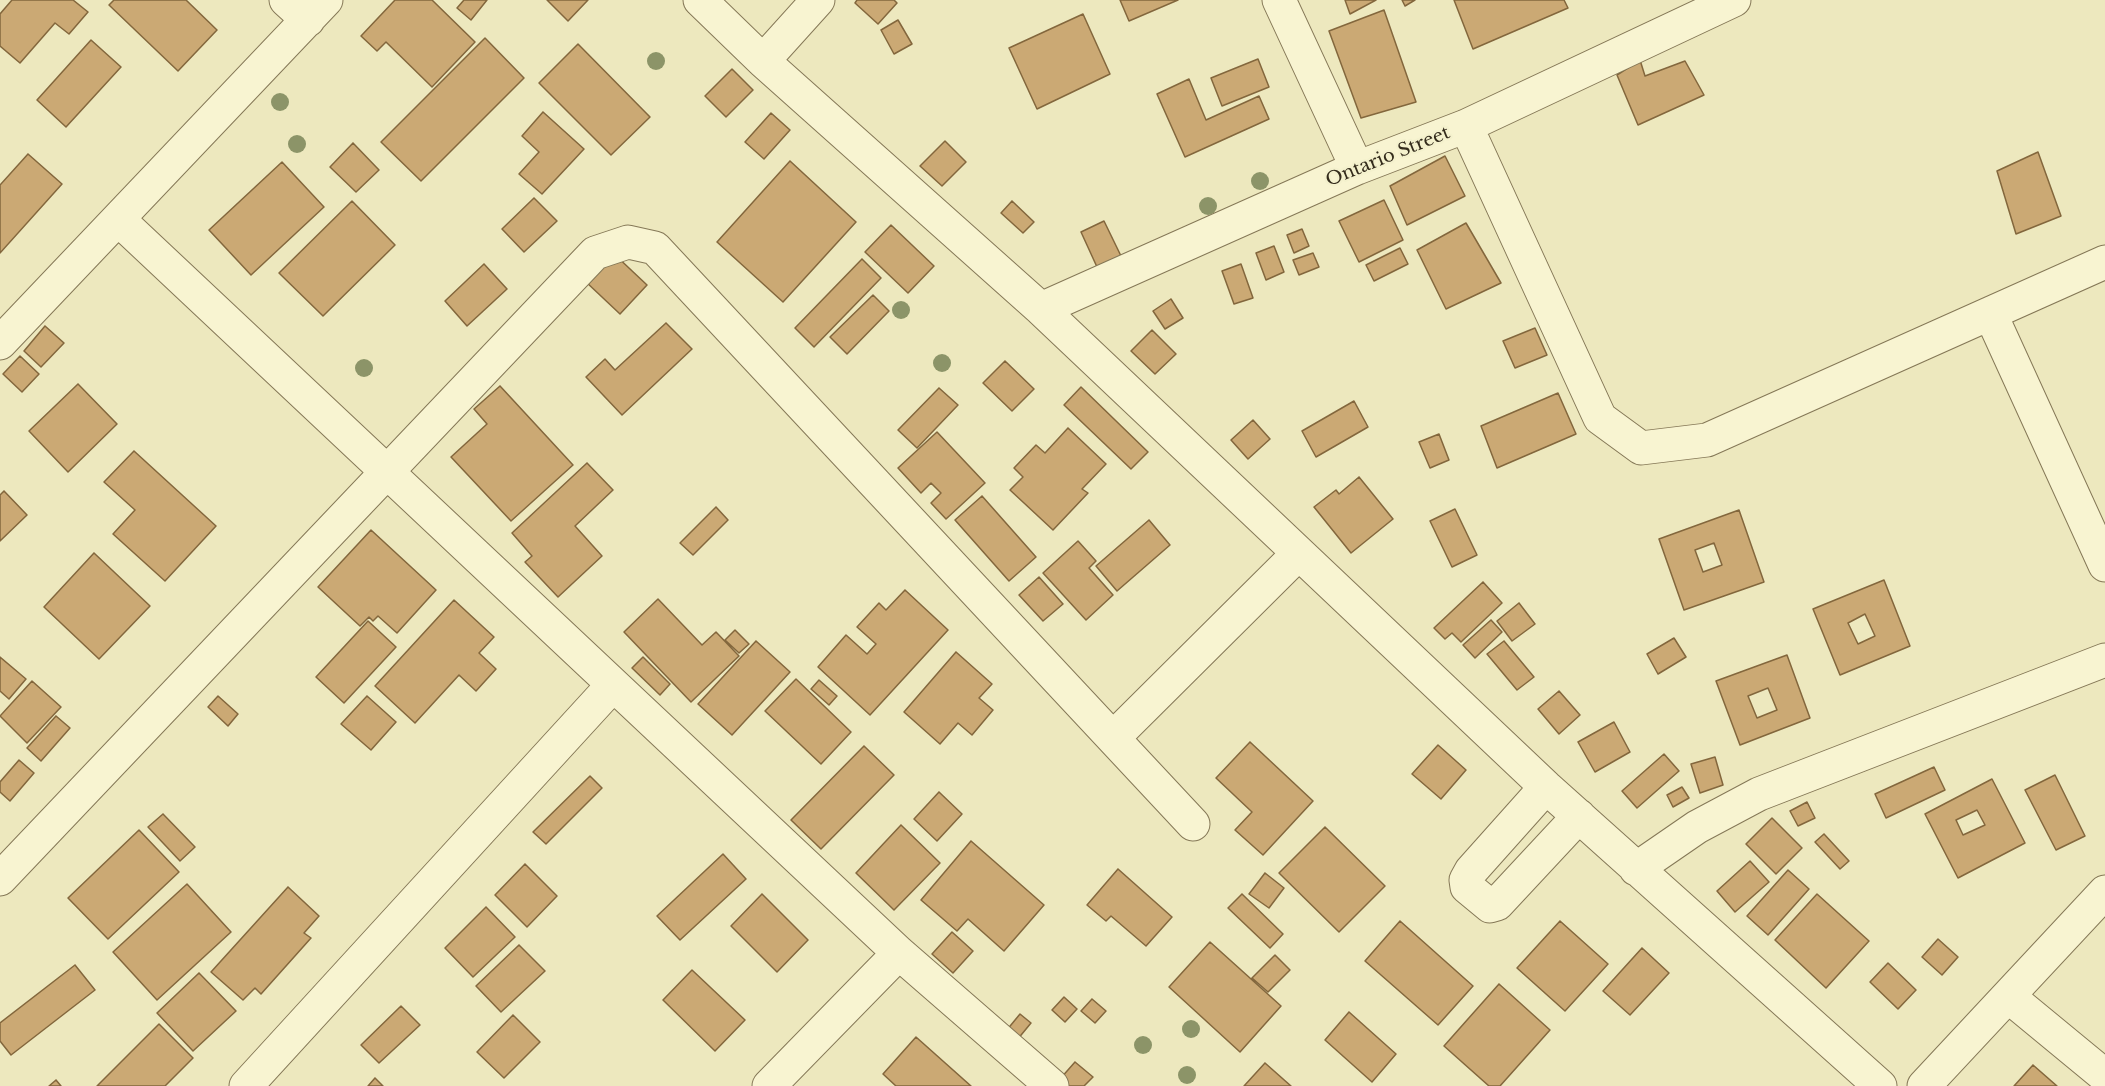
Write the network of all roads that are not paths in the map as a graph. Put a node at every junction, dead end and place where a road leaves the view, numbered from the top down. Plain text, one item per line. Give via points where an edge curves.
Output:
1 (700, 0) edge
2 (818, 0) edge
3 (1279, 0) edge
4 (1734, 0) edge
5 (307, 7) edge
6 (763, 61) junction
7 (1466, 126) junction
8 (1357, 168) junction
9 (118, 219) junction
10 (2105, 262) edge
11 (1041, 309) junction
12 (1991, 315) junction
13 (0, 343) edge
14 (388, 471) junction
15 (1298, 554) junction
16 (2105, 565) edge
17 (2105, 660) edge
18 (613, 685) junction
19 (1113, 738) junction
20 (1546, 788) junction
21 (1578, 816) junction
22 (1193, 824) dead end
23 (1636, 869) junction
24 (0, 879) edge
25 (2105, 892) edge
26 (899, 953) junction
27 (2008, 996) junction
28 (2105, 1076) edge
29 (246, 1086) edge
30 (770, 1086) edge
31 (1052, 1086) edge
32 (1880, 1086) edge
33 (1924, 1086) edge

1 - 6 street
2 - 6 street
3 - 8 street
4 - 7 street, Ontario Street
5 - 9 street
6 - 11 street
7 - 8 street, Ontario Street
7 - 12 street via 1600,418 1641,448 1707,440
8 - 11 street, Ontario Street
9 - 13 street
9 - 14 street
10 - 12 street
11 - 15 street
12 - 16 street
14 - 18 street
14 - 19 street via 595,253 628,242 655,248
14 - 24 street
15 - 19 street
15 - 20 street
17 - 23 street via 1760,794 1697,827
18 - 26 street
18 - 29 street
19 - 22 street
20 - 21 street
20 - 21 street via 1471,871 1467,887 1490,906 1497,904
21 - 23 street
23 - 32 street
25 - 27 street
26 - 30 street
26 - 31 street
27 - 28 street
27 - 33 street

